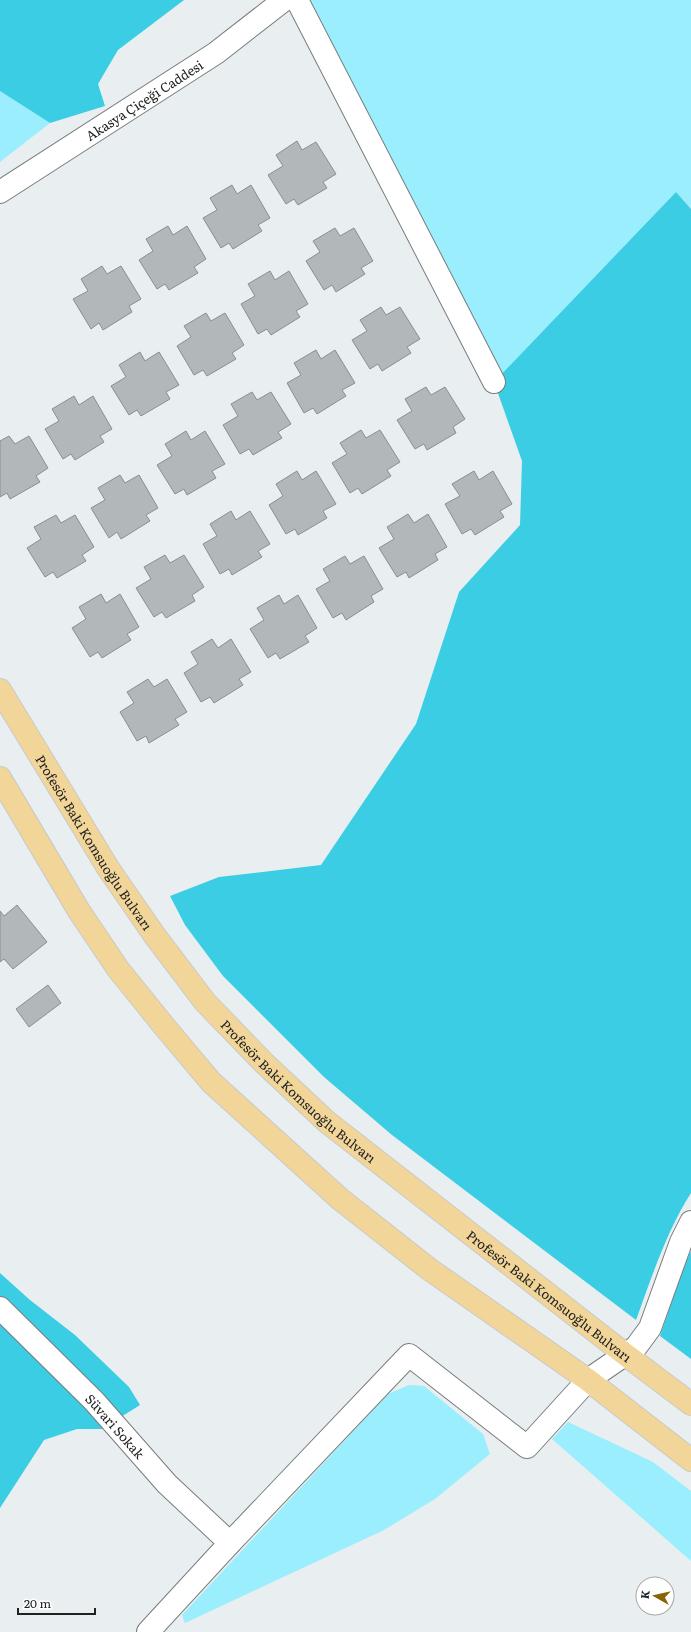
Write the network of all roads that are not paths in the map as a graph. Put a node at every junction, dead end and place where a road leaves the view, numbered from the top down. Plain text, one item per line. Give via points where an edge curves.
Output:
1 (284, 0) edge
2 (297, 0) edge
3 (0, 192) edge
4 (494, 382) dead end
5 (0, 690) edge
6 (2, 788) edge
7 (691, 1222) edge
8 (0, 1308) edge
9 (626, 1355) junction
10 (588, 1380) junction
11 (691, 1404) edge
12 (691, 1460) edge
13 (230, 1543) junction
14 (148, 1632) edge

1 - 3 street, Akasya Çiçeği Caddesi via 216,53
2 - 4 street
5 - 9 main road, Profesör Baki Komsuoğlu Bulvarı via 108,868 205,1002 265,1064 327,1122
6 - 10 main road via 118,969 211,1082 340,1199 429,1269
7 - 9 street via 681,1242 650,1328 636,1348
8 - 13 street, Süvari Sokak via 94,1401 167,1484
9 - 10 street
9 - 11 main road, Profesör Baki Komsuoğlu Bulvarı
10 - 12 main road
10 - 13 street via 527,1447 409,1355
13 - 14 street

